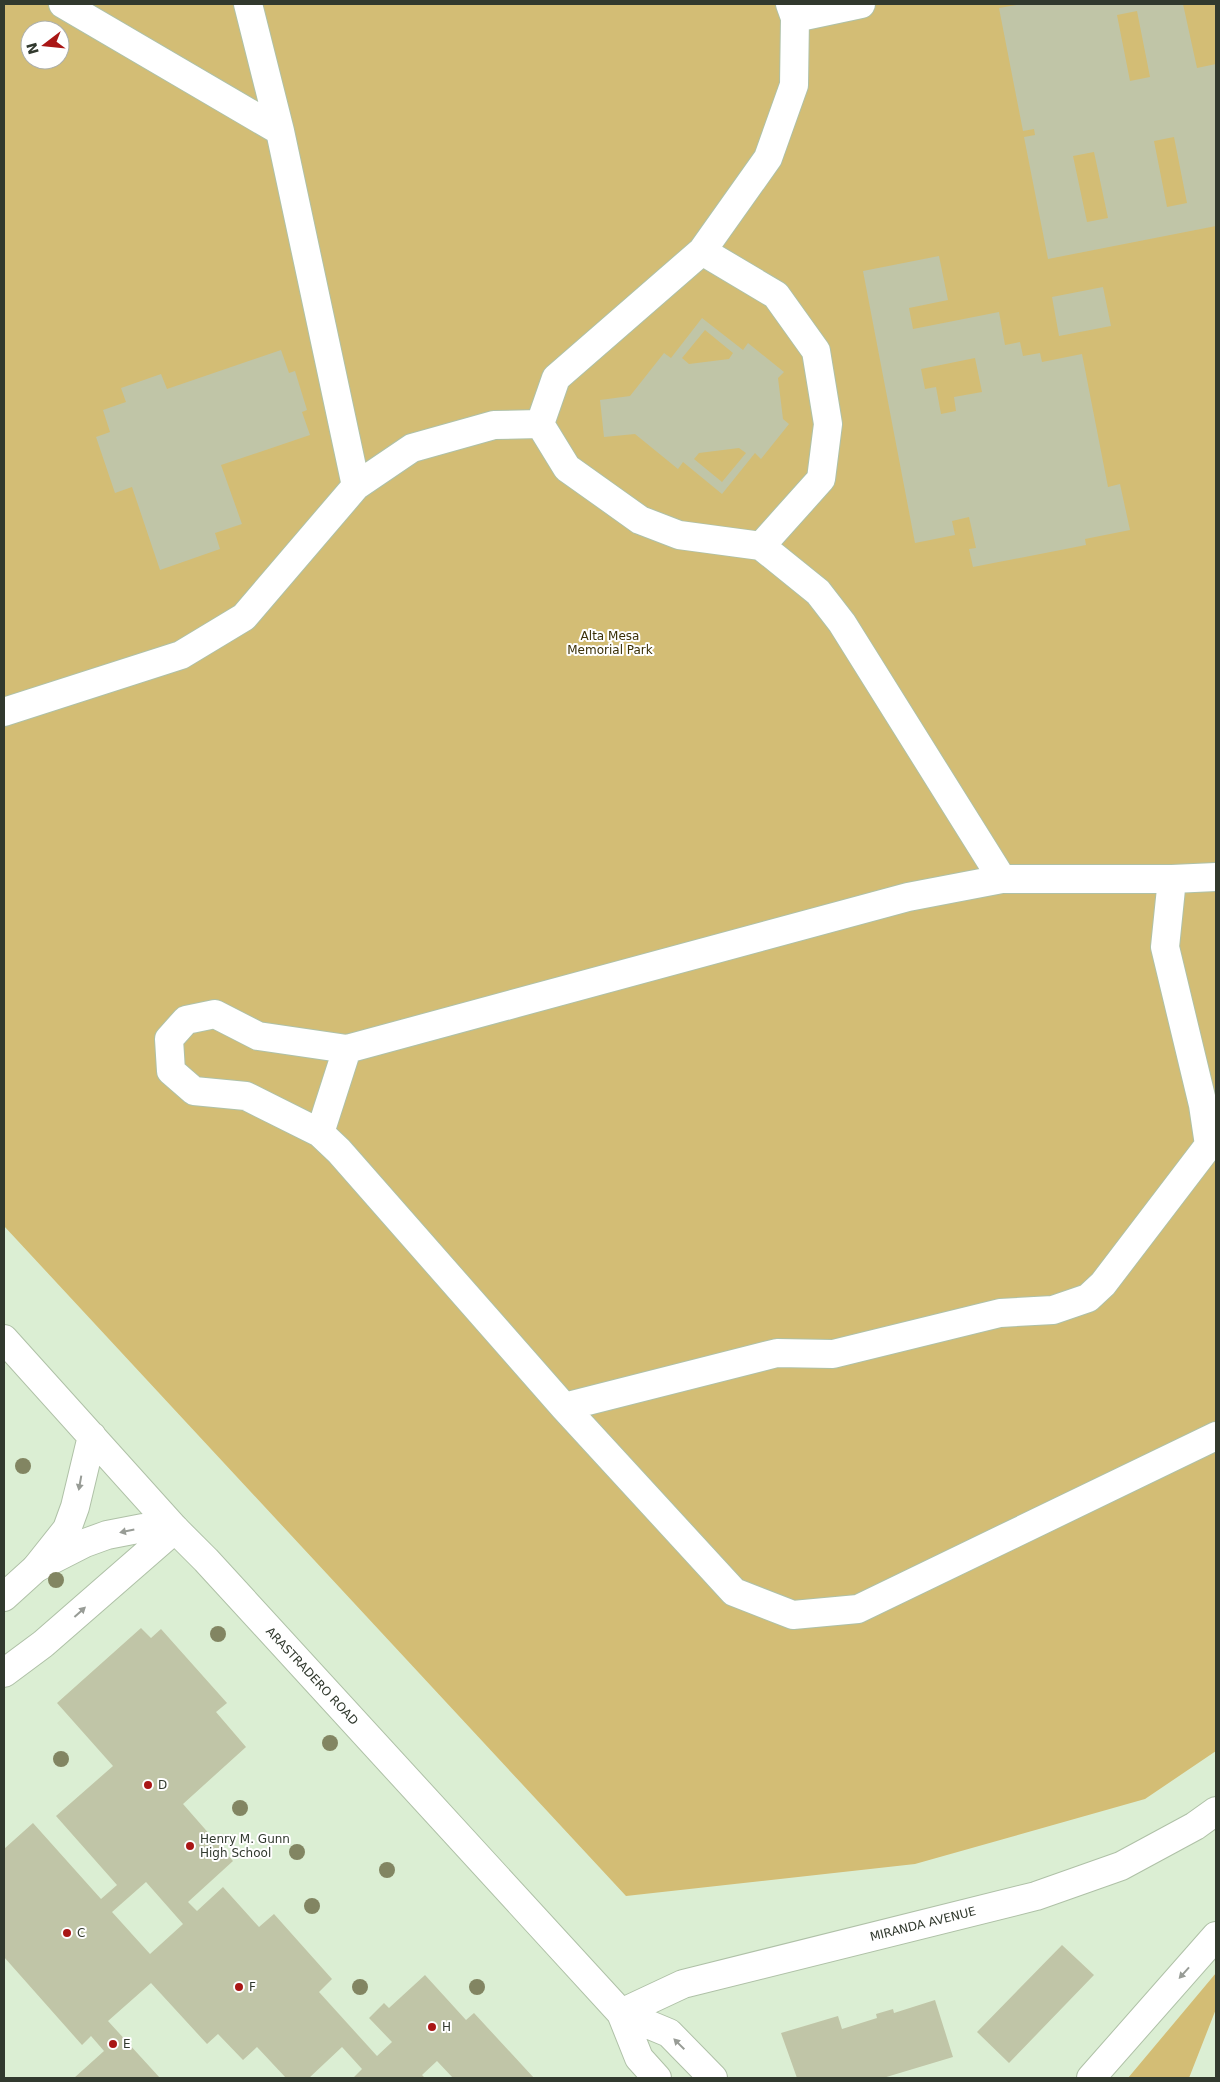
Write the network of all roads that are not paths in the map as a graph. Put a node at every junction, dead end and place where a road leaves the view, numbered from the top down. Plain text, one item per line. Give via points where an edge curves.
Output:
1 (63, 4) edge
2 (248, 4) edge
3 (861, 4) edge
4 (793, 11) edge
5 (280, 132) junction
6 (702, 251) junction
7 (540, 424) junction
8 (356, 486) junction
9 (761, 546) junction
10 (4, 712) edge
11 (1216, 877) edge
12 (1002, 879) junction
13 (1172, 879) junction
14 (347, 1049) junction
15 (320, 1133) junction
16 (4, 1339) edge
17 (564, 1407) junction
18 (92, 1436) junction
19 (1216, 1436) edge
20 (175, 1529) junction
21 (36, 1568) junction
22 (4, 1597) edge
23 (4, 1673) edge
24 (1216, 1812) edge
25 (1216, 1936) edge
26 (621, 2013) junction
27 (658, 2078) edge
28 (713, 2078) edge
29 (1091, 2078) edge

1 - 5 main road
2 - 5 main road
3 - 4 main road
4 - 6 main road via 794,85 768,158
5 - 8 main road
6 - 7 main road via 556,378
6 - 9 main road via 776,295 816,351 828,424 821,479
7 - 8 main road via 494,426 412,448
7 - 9 main road via 567,468 640,520 679,535
8 - 10 main road via 244,617 181,655
9 - 12 main road via 818,592 842,623
11 - 13 main road
12 - 13 main road
12 - 14 main road via 908,897
13 - 17 main road via 1165,947 1203,1105 1209,1145 1103,1284 1088,1298 1053,1310 1000,1313 833,1354 777,1353
14 - 15 main road
14 - 15 main road via 258,1036 215,1014 186,1020 169,1039 171,1071 194,1091 246,1096
15 - 17 main road
16 - 18 main road, ARASTRADERO ROAD
17 - 19 main road via 734,1592 793,1615 858,1609
18 - 20 main road, ARASTRADERO ROAD
18 -> 21 main road via 67,1529
20 -> 21 main road via 143,1528 107,1535
23 -> 20 main road via 43,1644
20 - 26 main road, ARASTRADERO ROAD
21 - 22 main road
24 - 26 main road, MIRANDA AVENUE via 1120,1866 1036,1896 682,1984
25 -> 29 main road
26 - 27 main road, ARASTRADERO ROAD via 639,2058
28 -> 26 main road, ARASTRADERO ROAD via 669,2033

